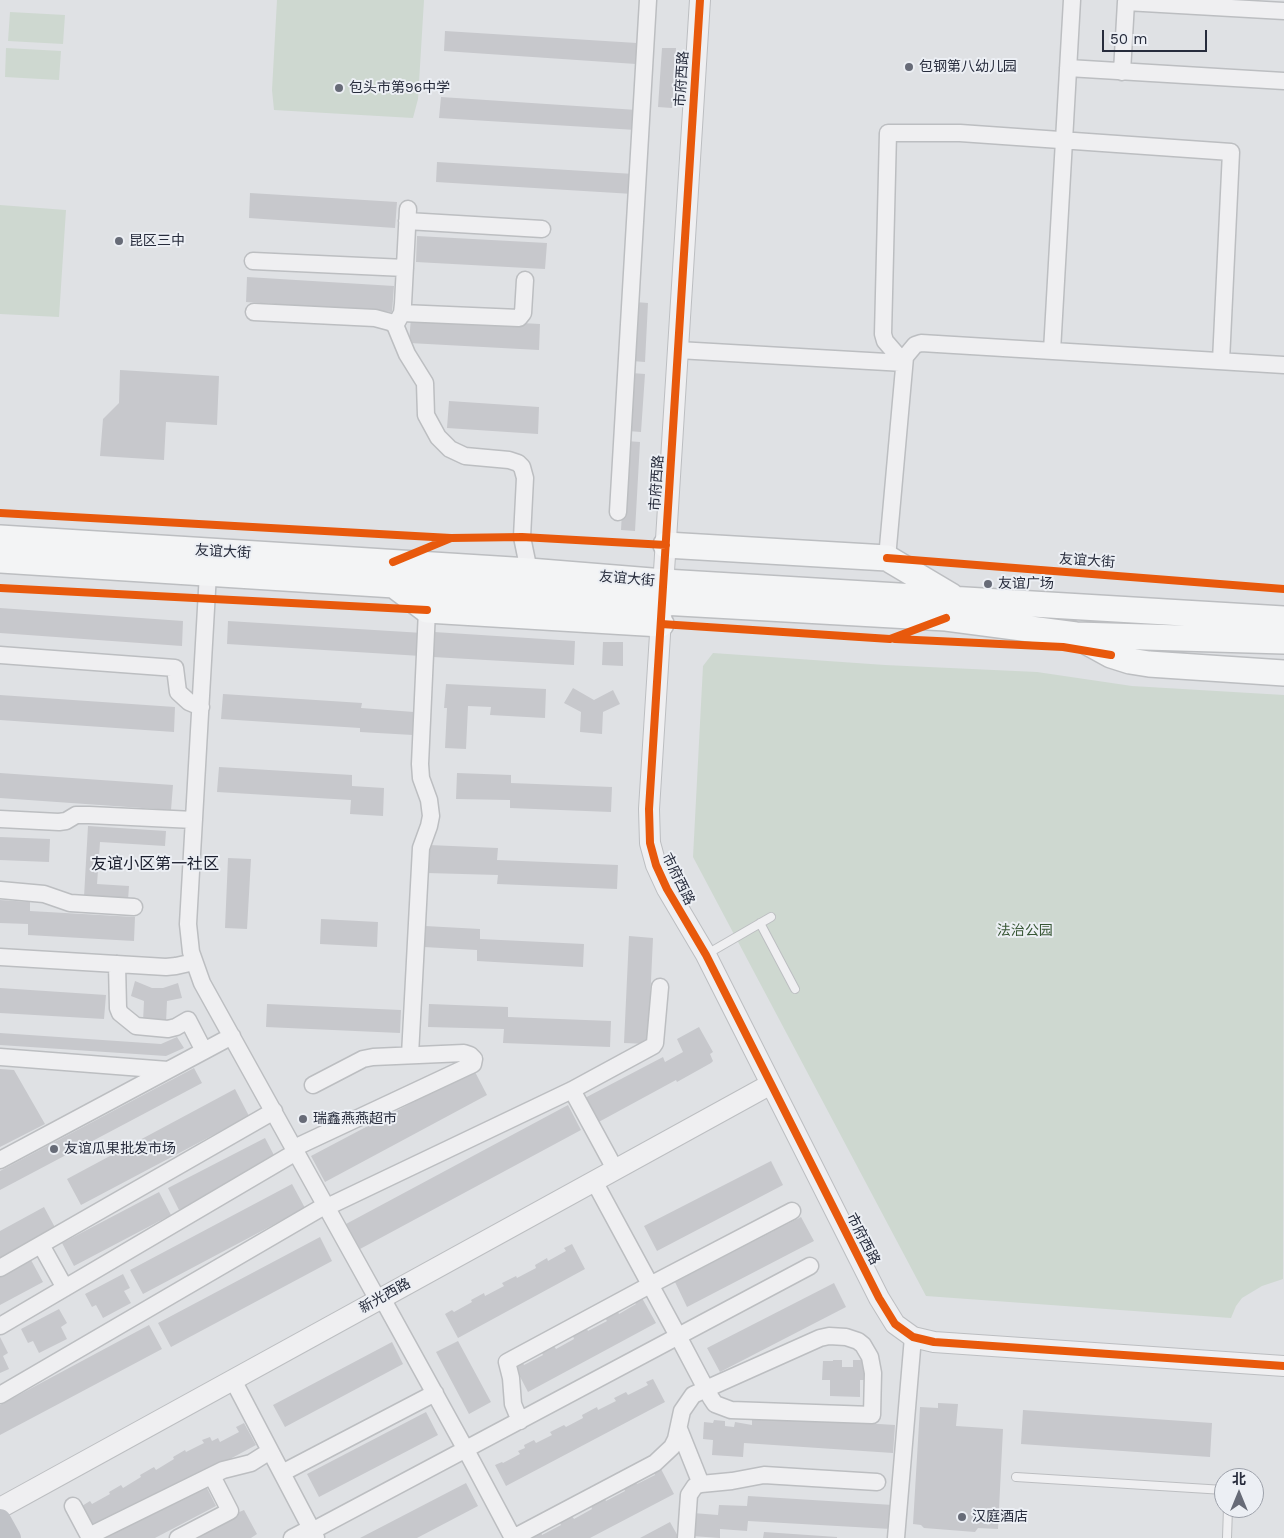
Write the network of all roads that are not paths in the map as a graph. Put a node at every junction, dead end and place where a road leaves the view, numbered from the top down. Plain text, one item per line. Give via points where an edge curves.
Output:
1 (648, 0) edge
2 (700, 0) edge
3 (1072, 0) edge
4 (1284, 11) edge
5 (1068, 68) junction
6 (1122, 72) junction
7 (1284, 81) edge
8 (1064, 140) junction
9 (542, 228) dead end
10 (253, 261) dead end
11 (405, 268) junction
12 (525, 280) dead end
13 (254, 312) dead end
14 (398, 319) junction
15 (678, 350) junction
16 (1052, 351) junction
17 (1222, 361) junction
18 (904, 363) junction
19 (1284, 365) edge
20 (618, 512) dead end
21 (2, 542) edge
22 (666, 545) junction
23 (887, 558) junction
24 (529, 571) junction
25 (208, 573) junction
26 (394, 585) junction
27 (955, 598) junction
28 (662, 603) junction
29 (427, 610) junction
30 (1284, 619) edge
31 (1076, 635) junction
32 (1284, 641) edge
33 (0, 655) edge
34 (1284, 673) edge
35 (201, 707) junction
36 (0, 819) edge
37 (194, 820) junction
38 (0, 890) edge
39 (134, 907) dead end
40 (771, 917) dead end
41 (760, 923) junction
42 (706, 955) junction
43 (0, 957) edge
44 (194, 962) junction
45 (117, 964) junction
46 (660, 986) dead end
47 (795, 989) dead end
48 (232, 1036) junction
49 (204, 1051) junction
50 (410, 1055) junction
51 (0, 1057) edge
52 (168, 1070) junction
53 (771, 1084) junction
54 (313, 1085) dead end
55 (572, 1090) junction
56 (274, 1112) junction
57 (295, 1150) junction
58 (0, 1160) edge
59 (615, 1170) junction
60 (594, 1181) junction
61 (326, 1206) junction
62 (792, 1211) dead end
63 (41, 1245) junction
64 (810, 1266) dead end
65 (0, 1268) edge
66 (650, 1285) junction
67 (65, 1288) junction
68 (380, 1299) junction
69 (0, 1326) edge
70 (678, 1336) junction
71 (913, 1337) junction
72 (1284, 1366) edge
73 (233, 1380) junction
74 (706, 1388) junction
75 (435, 1393) junction
76 (0, 1395) edge
77 (520, 1421) junction
78 (679, 1429) junction
79 (466, 1450) junction
80 (270, 1452) junction
81 (282, 1473) junction
82 (212, 1476) junction
83 (1016, 1478) dead end
84 (877, 1482) dead end
85 (701, 1484) junction
86 (1214, 1489) edge
87 (73, 1506) dead end
88 (0, 1508) edge
89 (1227, 1518) edge
90 (0, 1520) edge
91 (313, 1532) edge
92 (89, 1537) edge
93 (10, 1538) edge
94 (178, 1538) edge
95 (292, 1538) edge
96 (513, 1538) edge
97 (686, 1538) edge
98 (896, 1538) edge
99 (1226, 1538) edge

1 - 20 street
2 - 15 street, 市府西路
3 - 5 street
4 - 6 street via 1126,2
5 - 6 street
5 - 8 street
6 - 7 street
8 - 16 street
8 - 17 street via 1231,152
8 - 18 street via 960,133 888,133 883,334
9 - 11 street via 408,215
10 - 11 street
11 - 14 street
12 - 14 street via 523,313 519,318
13 - 14 street via 375,318 390,322
14 - 24 street via 407,354 425,383 426,415 438,437 465,456 509,460 522,468 525,478 522,537
15 - 18 street
15 - 22 street, 市府西路
16 - 17 street
16 - 18 street via 921,343 910,348
17 - 19 street
18 - 23 street
21 - 24 main road, 友谊大街
21 - 25 main road, 友谊大街
22 - 23 main road
22 - 28 street, 市府西路
23 - 27 main road
24 - 28 main road, 友谊大街
25 - 26 main road, 友谊大街
25 - 35 street
26 - 28 main road, 友谊大街
26 - 29 main road
27 - 28 main road, 友谊大街
27 - 30 main road, 友谊大街
28 - 29 main road
28 - 31 main road, 友谊大街 via 946,618
28 - 42 street, 市府西路 via 649,809 650,843 667,889
29 - 50 street via 420,752 421,778 431,816 421,848
31 - 32 main road, 友谊大街
31 - 34 main road via 1111,655 1130,661
33 - 35 street via 176,668 178,692
35 - 37 street
36 - 37 street via 59,822 89,814
37 - 44 street via 188,924
38 - 39 street via 44,894 70,903
40 - 41 lane
41 - 42 lane
41 - 47 lane
42 - 53 street, 市府西路
43 - 45 street
44 - 45 street via 171,967
44 - 48 street
45 - 49 street via 120,1013 136,1026 168,1029 188,1020
46 - 55 street via 653,1046
48 - 49 street
48 - 56 street
49 - 52 street
50 - 54 street via 363,1059
50 - 57 street via 464,1053 474,1061
51 - 52 street
52 - 58 street
53 - 59 street, 新光西路
53 - 71 street, 市府西路 via 879,1298 894,1324
55 - 59 street
55 - 61 street
56 - 57 street
56 - 63 street
57 - 61 street
57 - 67 street
59 - 60 street, 新光西路
60 - 66 street
60 - 68 street, 新光西路
61 - 68 street
61 - 76 street
62 - 66 street
63 - 65 street
63 - 67 street
64 - 70 street
66 - 70 street
66 - 77 street via 507,1362 513,1404
67 - 69 street
68 - 73 street, 新光西路
68 - 75 street
70 - 74 street
70 - 77 street
71 - 72 street, 市府西路 via 934,1342
71 - 98 street
73 - 80 street
73 - 88 street, 新光西路
74 - 74 street via 810,1342 829,1336 846,1337 858,1341 870,1357 872,1415 731,1410 715,1404
74 - 78 street via 685,1405
75 - 79 street
75 - 81 street
77 - 79 street
78 - 85 street
78 - 96 street via 672,1447 655,1463
79 - 91 street
79 - 96 street
80 - 81 street
80 - 82 street via 251,1463
81 - 91 street
82 - 92 street
82 - 94 street via 230,1511
83 - 86 lane
84 - 85 street via 764,1475
85 - 97 street via 695,1486 689,1496
87 - 92 street
89 - 99 lane
90 - 93 main road
91 - 95 street

